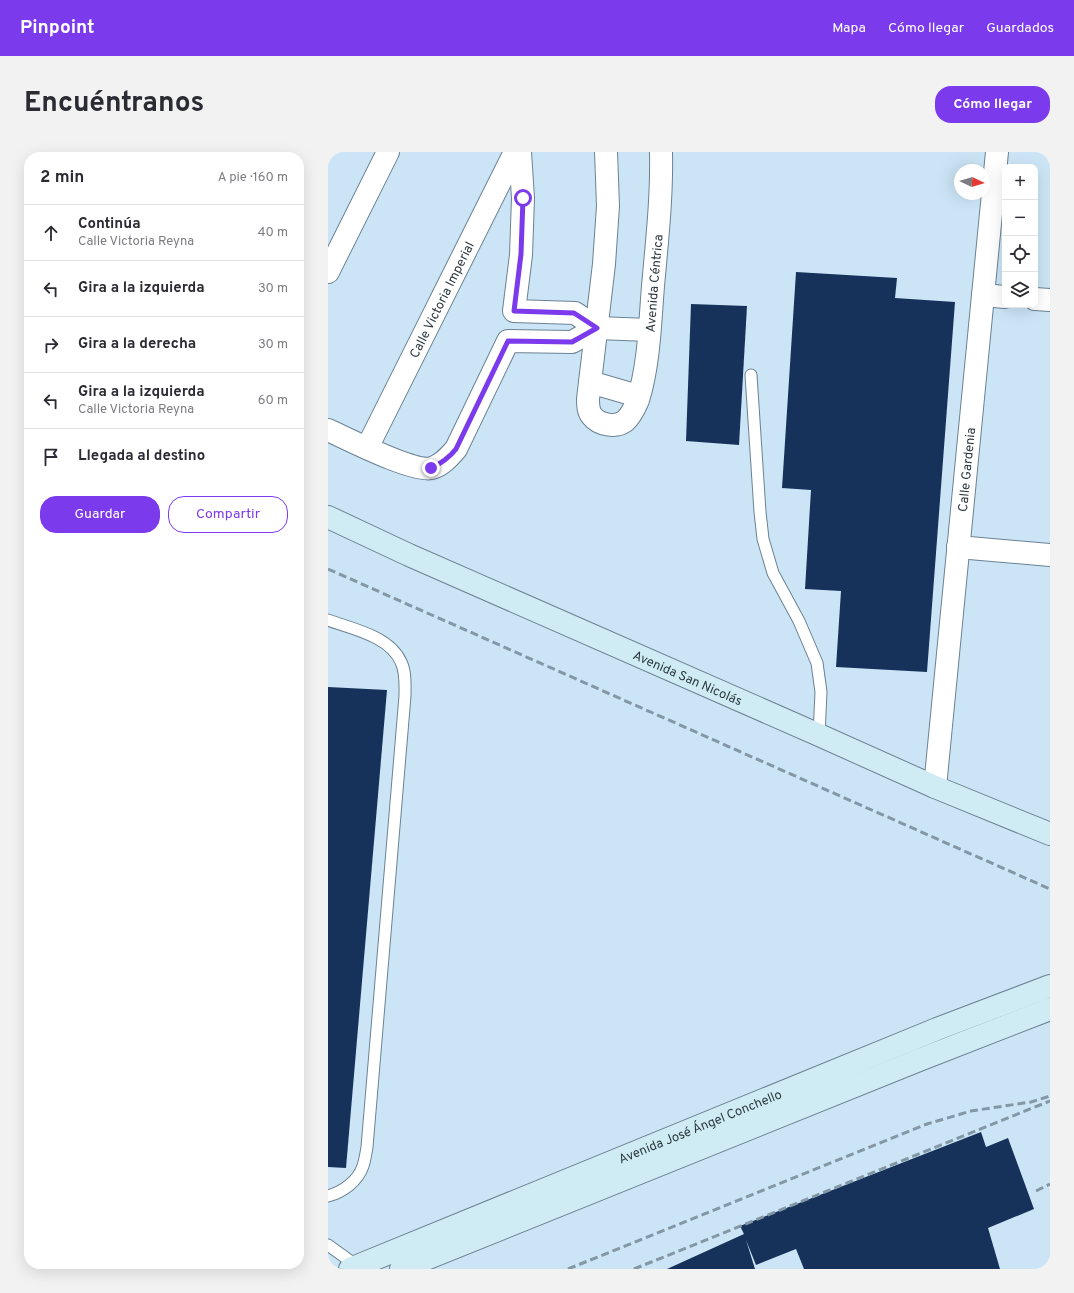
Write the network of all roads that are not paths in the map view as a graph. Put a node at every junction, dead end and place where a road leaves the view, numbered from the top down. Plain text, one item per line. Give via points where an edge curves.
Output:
1 (388, 152) edge
2 (515, 152) edge
3 (520, 152) edge
4 (606, 152) edge
5 (661, 152) edge
6 (997, 152) edge
7 (328, 272) edge
8 (983, 295) junction
9 (1002, 297) edge
10 (1038, 299) edge
11 (1050, 300) edge
12 (597, 328) junction
13 (649, 330) junction
14 (751, 375) dead end
15 (590, 382) junction
16 (638, 396) junction
17 (328, 430) edge
18 (367, 448) junction
19 (328, 517) edge
20 (958, 547) junction
21 (1050, 555) edge
22 (328, 620) edge
23 (819, 734) junction
24 (935, 787) junction
25 (1050, 834) edge
26 (1050, 986) edge
27 (1050, 1009) edge
28 (328, 1196) edge
29 (328, 1245) edge
30 (353, 1268) edge
31 (401, 1269) edge

1 - 7 street
2 - 18 street, Calle Victoria Imperial
3 - 12 street via 523,198 514,311 574,313
4 - 12 street via 608,206
5 - 13 street, Avenida Céntrica via 662,181
6 - 8 street, Calle Gardenia
8 - 9 street
8 - 20 street, Calle Gardenia
10 - 11 street
12 - 13 street, Avenida Céntrica
12 - 15 street
12 - 18 street via 572,342 508,341 456,449 440,464 431,468 412,467
13 - 16 street
14 - 23 lane via 763,539 773,573 799,621 817,663 821,692
15 - 16 street
15 - 16 street via 588,409 592,416 607,425 624,422 631,414
17 - 18 street
19 - 23 main road, Avenida San Nicolás via 409,555
20 - 21 street
20 - 24 street, Calle Gardenia
22 - 28 lane via 379,638 390,646 401,662 406,696 367,1147 363,1167 352,1182 338,1193
23 - 24 main road, Avenida San Nicolás
24 - 25 main road, Avenida San Nicolás
26 - 30 main road, Avenida José Ángel Conchello via 937,1029
27 - 31 main road, Avenida José Ángel Conchello
29 - 30 lane

